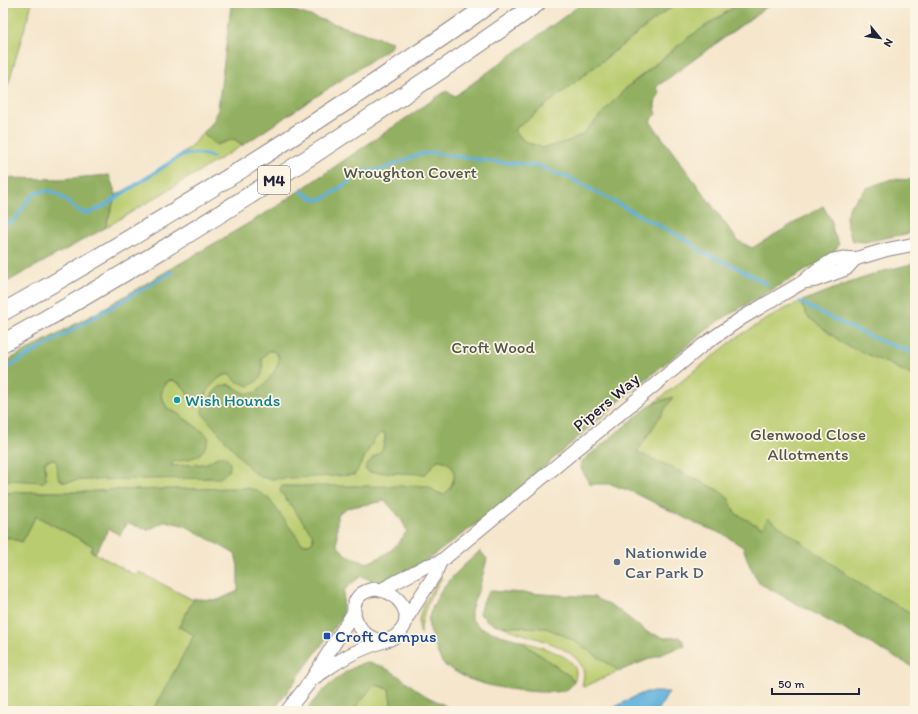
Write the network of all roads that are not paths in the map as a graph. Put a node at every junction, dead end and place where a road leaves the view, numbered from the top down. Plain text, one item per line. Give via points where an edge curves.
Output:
1 (491, 3) edge
2 (537, 3) edge
3 (915, 244) edge
4 (3, 312) edge
5 (3, 343) edge
6 (440, 562) junction
7 (382, 590) junction
8 (354, 612) junction
9 (406, 619) junction
10 (384, 641) junction
11 (312, 679) junction
12 (287, 711) edge

1 - 4 highway, M4 via 259,158 96,259
2 - 5 highway, M4 via 492,36 279,177 83,298
3 - 6 main road, Pipers Way via 855,259 833,260 803,282 742,318 703,345
6 - 7 main road, Pipers Way via 426,566
6 - 9 main road, Pipers Way
7 - 8 main road via 369,590 361,595 355,602
7 - 9 main road via 390,593 403,606
8 - 10 main road via 357,623 366,633 373,639
8 - 11 main road
9 - 10 main road via 400,632
10 - 11 main road via 353,653
11 - 12 main road

